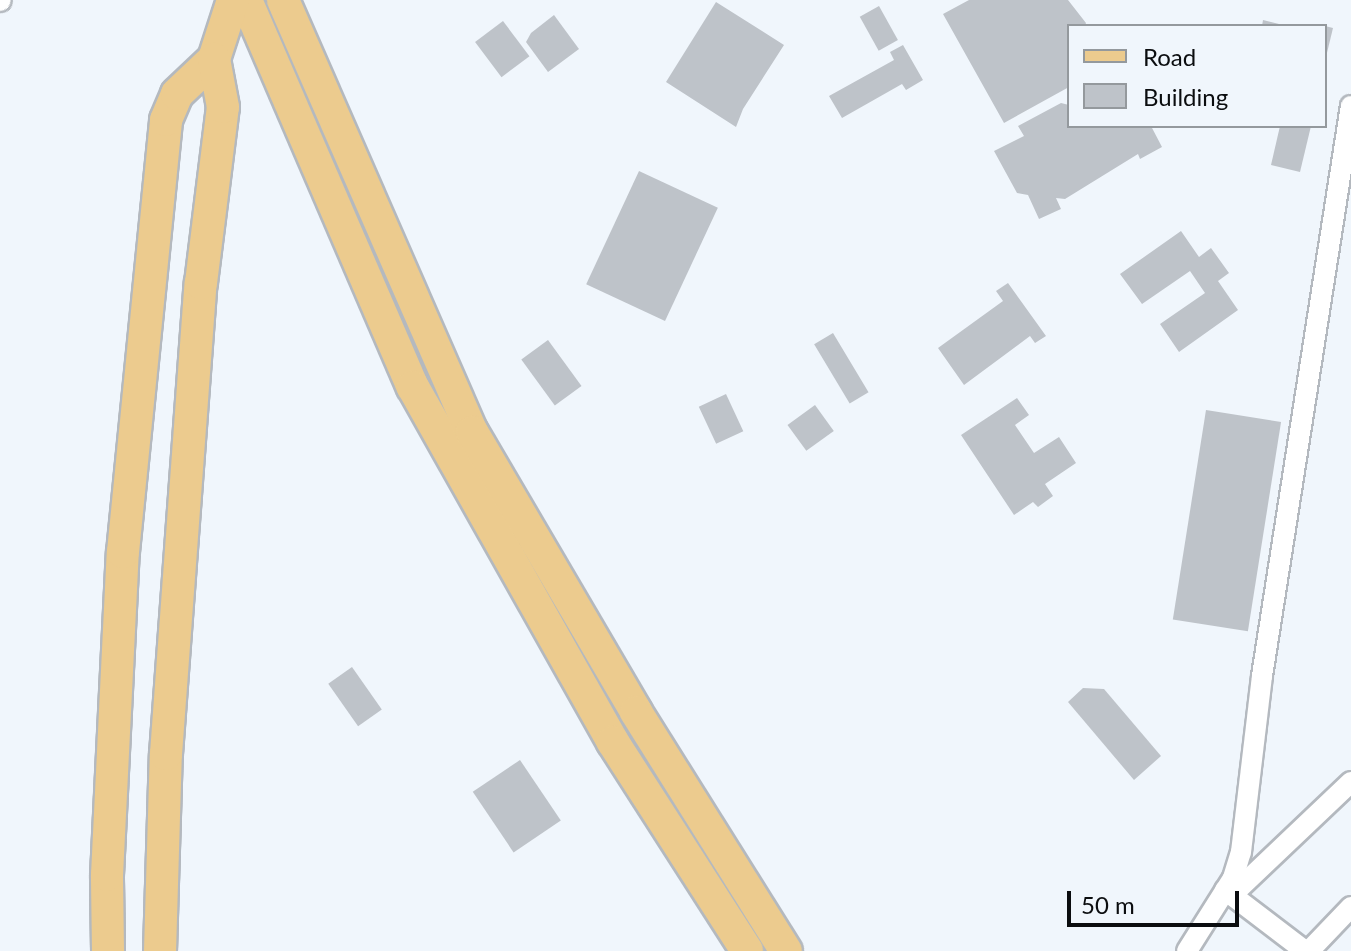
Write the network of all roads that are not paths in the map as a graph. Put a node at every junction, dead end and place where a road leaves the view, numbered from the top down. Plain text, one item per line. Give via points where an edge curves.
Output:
1 (233, 0) edge
2 (246, 0) edge
3 (283, 0) edge
4 (214, 59) junction
5 (1351, 106) edge
6 (1351, 782) edge
7 (1228, 893) junction
8 (1351, 907) edge
9 (108, 951) edge
10 (160, 951) edge
11 (747, 951) edge
12 (786, 951) edge
13 (1187, 951) edge
14 (1307, 951) edge

1 - 4 main road
2 - 11 main road via 413,387 613,742
3 - 12 main road via 472,432 628,698
4 - 9 main road via 177,94 166,120 123,552
4 - 10 main road via 223,107 201,283 166,754
5 - 7 street via 1262,676 1241,852
6 - 7 street
7 - 13 street
7 - 14 street
8 - 14 street

